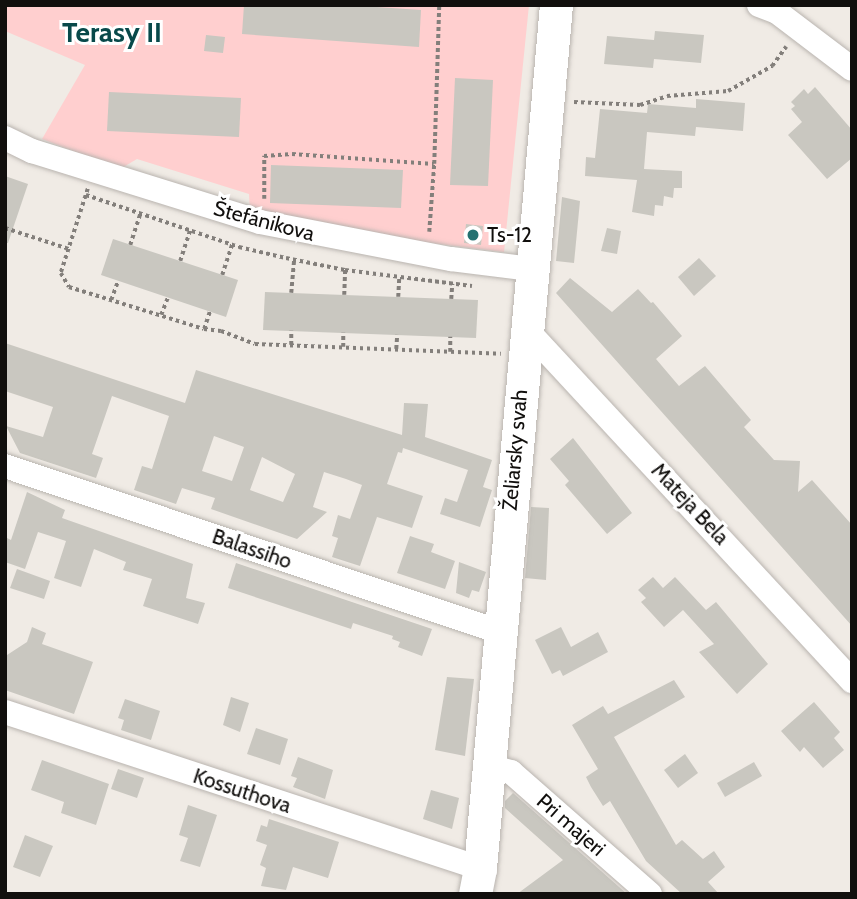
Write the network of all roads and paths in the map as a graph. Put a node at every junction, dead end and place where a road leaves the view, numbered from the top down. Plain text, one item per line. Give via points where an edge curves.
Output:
1 (439, 5) edge
2 (556, 5) edge
3 (759, 5) edge
4 (788, 45) dead end
5 (852, 69) edge
6 (566, 102) dead end
7 (5, 138) edge
8 (434, 164) junction
9 (93, 171) junction
10 (264, 202) dead end
11 (140, 214) dead end
12 (5, 228) edge
13 (191, 230) dead end
14 (429, 233) dead end
15 (232, 244) dead end
16 (130, 245) dead end
17 (69, 249) junction
18 (294, 259) dead end
19 (180, 261) dead end
20 (531, 269) junction
21 (345, 270) dead end
22 (222, 275) dead end
23 (399, 278) dead end
24 (118, 281) dead end
25 (452, 284) dead end
26 (291, 293) dead end
27 (344, 295) dead end
28 (398, 297) dead end
29 (168, 298) dead end
30 (451, 299) dead end
31 (111, 300) junction
32 (209, 311) dead end
33 (161, 315) junction
34 (204, 328) junction
35 (526, 329) junction
36 (291, 331) dead end
37 (344, 333) dead end
38 (397, 335) dead end
39 (450, 337) dead end
40 (290, 345) junction
41 (343, 347) junction
42 (396, 349) junction
43 (450, 352) junction
44 (505, 354) dead end
45 (5, 466) edge
46 (500, 632) junction
47 (852, 681) edge
48 (5, 712) edge
49 (487, 766) junction
50 (477, 881) edge
51 (650, 894) edge

1 - 8 path
2 - 20 street, Želiarsky svah
3 - 5 street via 777,12
4 - 6 path via 772,66 728,91 667,96 640,105
7 - 9 street, Štefánikova
8 - 10 path via 264,156
8 - 14 path
9 - 17 path
9 - 20 street, Štefánikova via 304,232
11 - 16 path
12 - 17 path
13 - 19 path
15 - 22 path
17 - 31 path via 61,273 69,287
18 - 26 path
20 - 35 street, Želiarsky svah
21 - 27 path
23 - 28 path
24 - 31 path
25 - 30 path
29 - 33 path
31 - 33 path
32 - 34 path
33 - 34 path
34 - 40 path via 255,344
35 - 46 street, Želiarsky svah
35 - 47 street, Mateja Bela
36 - 40 path
37 - 41 path
38 - 42 path
39 - 43 path
40 - 41 path
41 - 42 path
42 - 43 path
43 - 44 path
45 - 46 street, Balassiho
46 - 49 street, Želiarsky svah
48 - 50 street, Kossuthova
49 - 50 street, Želiarsky svah
49 - 51 street, Pri majeri via 511,772

